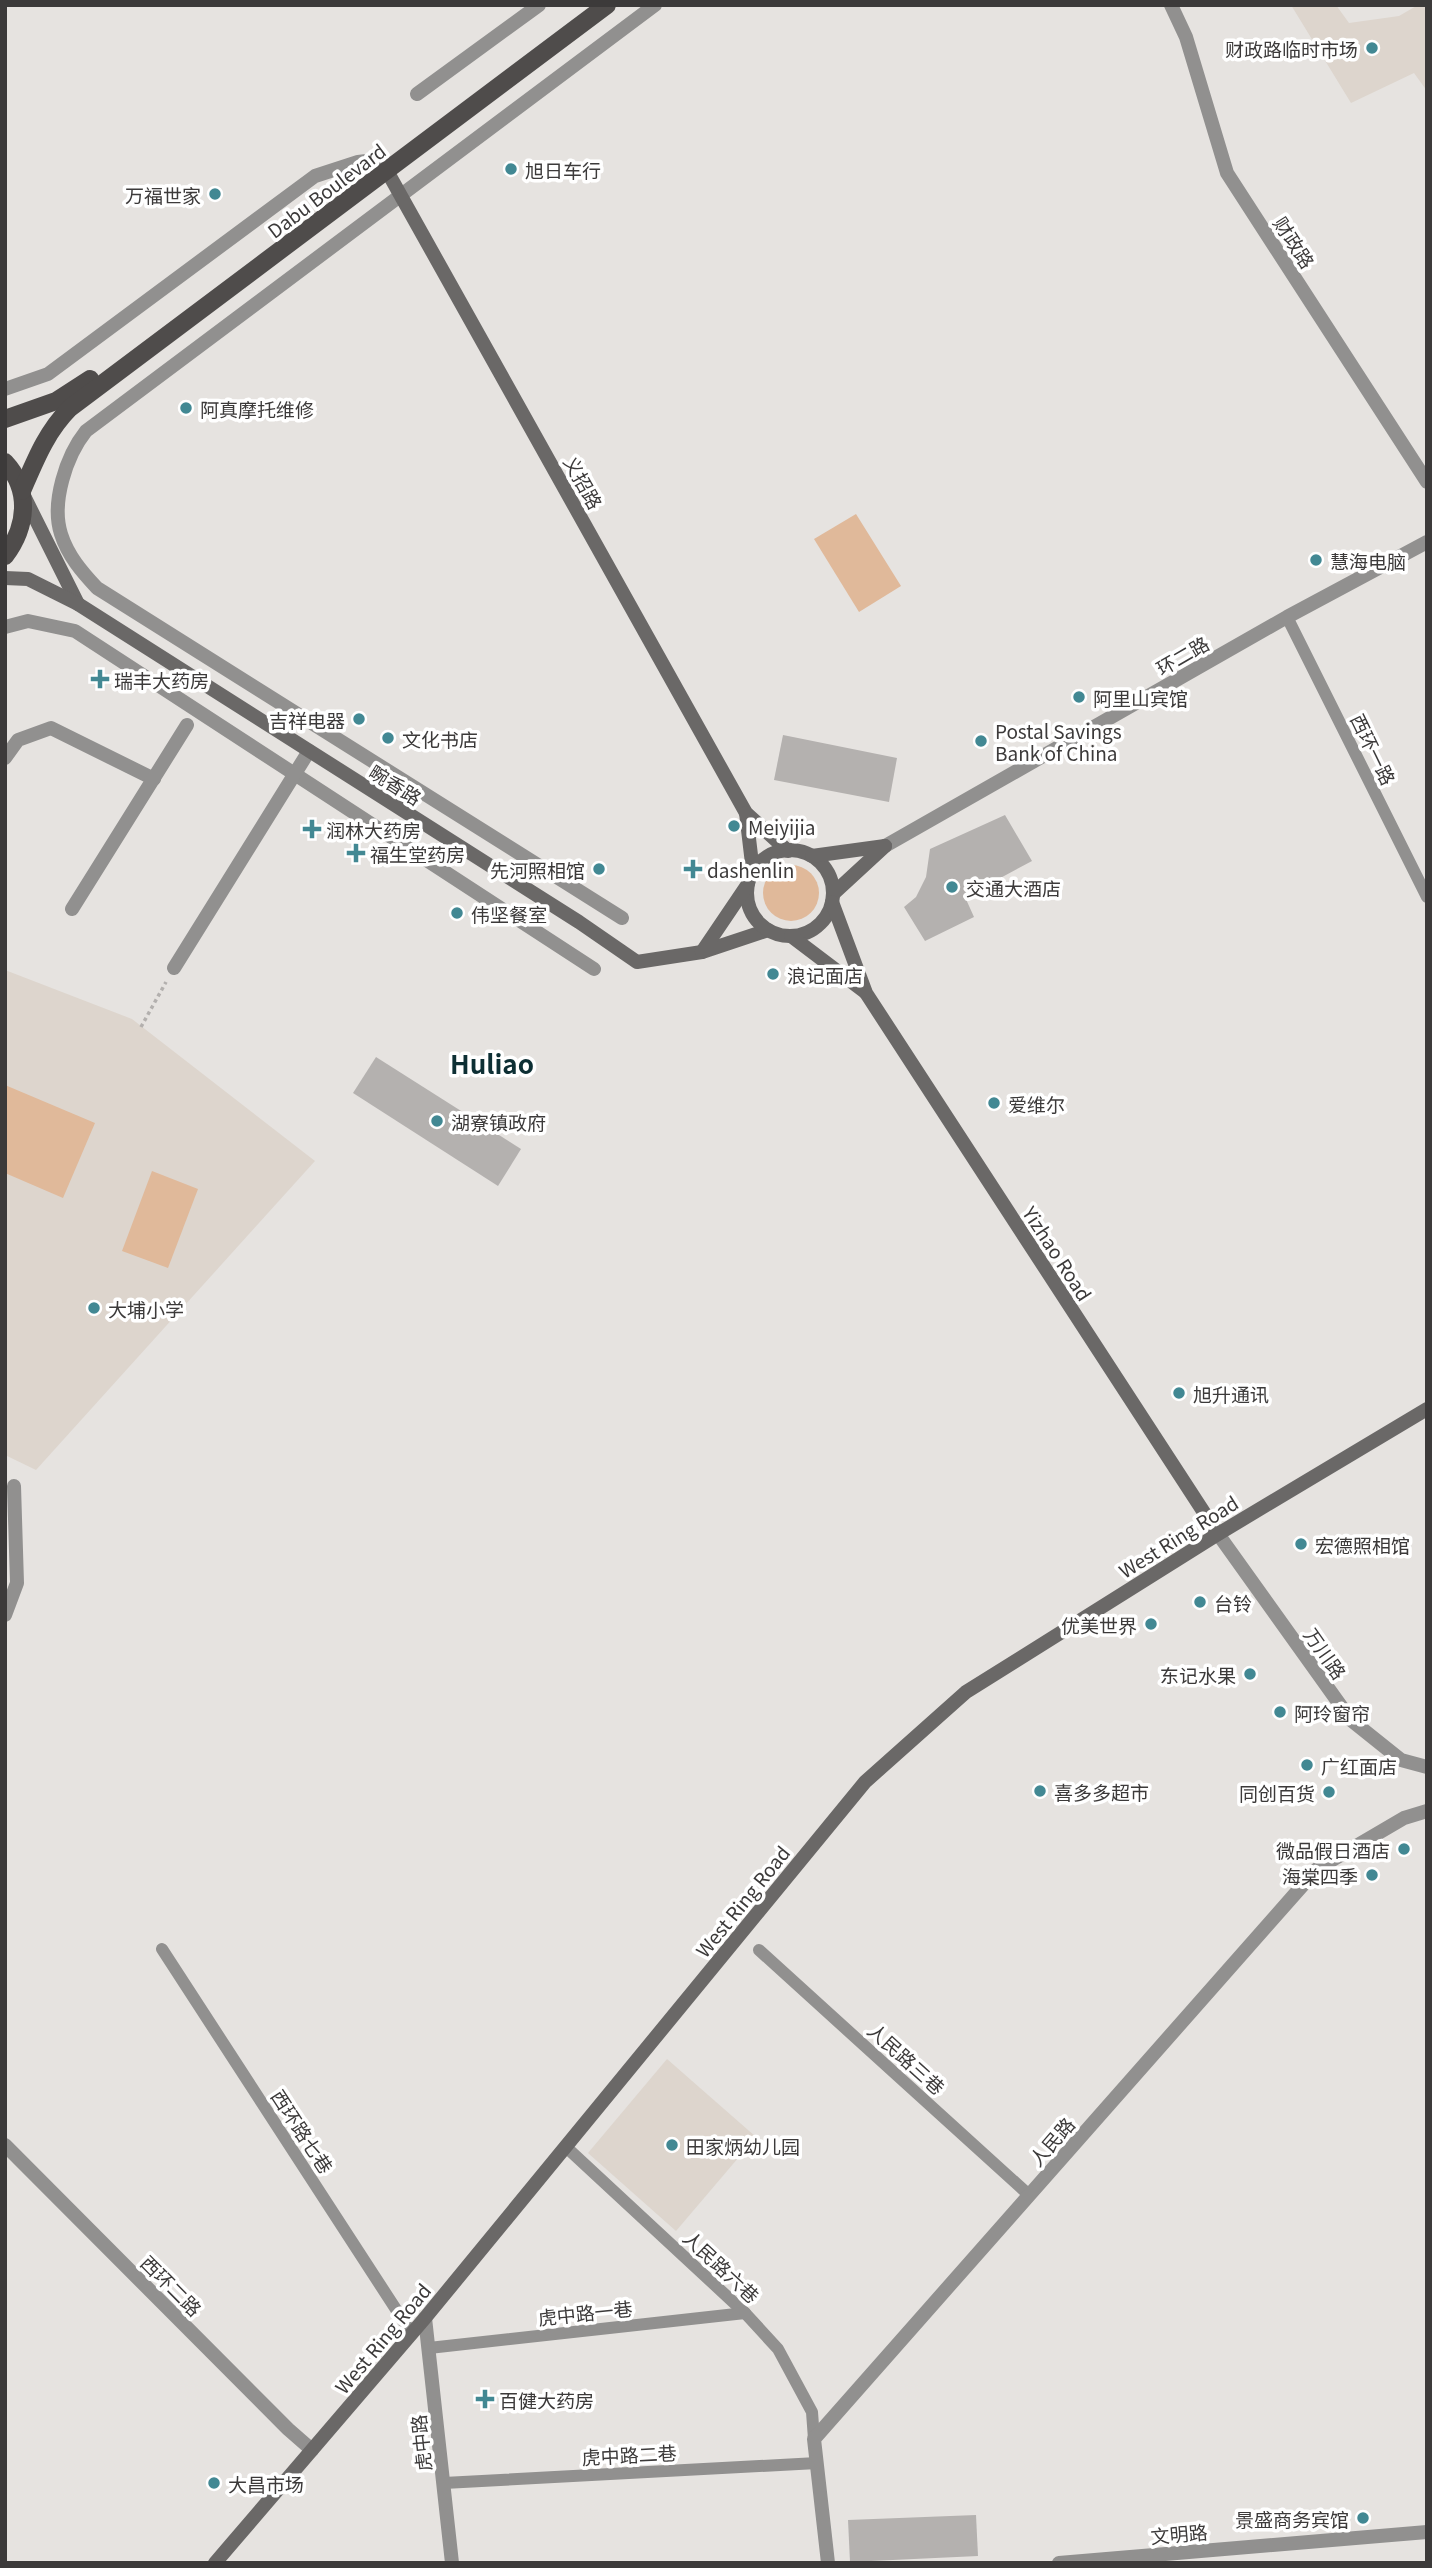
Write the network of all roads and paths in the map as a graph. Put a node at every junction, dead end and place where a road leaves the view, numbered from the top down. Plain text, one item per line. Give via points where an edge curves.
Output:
1 (539, 5) edge
2 (589, 5) edge
3 (607, 5) edge
4 (655, 5) edge
5 (1171, 5) edge
6 (417, 94) dead end
7 (385, 165) junction
8 (401, 195) junction
9 (5, 389) edge
10 (63, 404) junction
11 (5, 419) edge
12 (5, 462) edge
13 (1427, 482) edge
14 (22, 491) junction
15 (1427, 542) edge
16 (5, 556) edge
17 (5, 578) edge
18 (78, 604) junction
19 (1287, 617) junction
20 (5, 627) edge
21 (187, 725) dead end
22 (309, 751) junction
23 (5, 758) edge
24 (294, 774) junction
25 (154, 779) junction
26 (746, 813) junction
27 (885, 846) junction
28 (788, 850) junction
29 (811, 856) junction
30 (751, 877) junction
31 (1427, 897) edge
32 (833, 898) junction
33 (72, 909) dead end
34 (622, 918) dead end
35 (768, 930) junction
36 (791, 936) junction
37 (702, 952) junction
38 (174, 968) joint
39 (594, 969) dead end
40 (866, 993) junction
41 (141, 1027) dead end
42 (1427, 1409) edge
43 (14, 1486) dead end
44 (1218, 1534) junction
45 (5, 1615) edge
46 (1427, 1767) edge
47 (1427, 1811) edge
48 (162, 1949) dead end
49 (759, 1950) dead end
50 (5, 2145) edge
51 (566, 2147) junction
52 (1029, 2195) junction
53 (745, 2313) junction
54 (425, 2318) junction
55 (412, 2334) junction
56 (429, 2348) junction
57 (814, 2439) junction
58 (312, 2450) junction
59 (817, 2463) junction
60 (444, 2483) junction
61 (1427, 2532) edge
62 (215, 2563) edge
63 (452, 2563) edge
64 (828, 2563) edge
65 (1059, 2563) edge

1 - 6 street
2 - 7 main road, Dabu Boulevard
3 - 7 main road, Dabu Boulevard
4 - 8 street
5 - 13 street, 财政路 via 1186,37 1227,173
7 - 8 main road, 义招路
7 - 9 street via 358,162 315,176 48,374
7 - 10 main road, Dabu Boulevard via 76,389
8 - 26 main road, 义招路
8 - 34 street via 86,431 75,444 58,498 60,532 77,566 97,588
10 - 11 main road
10 - 14 main road
12 - 14 main road
14 - 16 main road via 20,532
14 - 18 main road
15 - 19 street, 环二路
17 - 18 main road, 畹香路 via 28,579
18 - 22 main road, 畹香路
19 - 27 street, 环二路
19 - 31 lane, 西环一路
20 - 24 street via 28,621 75,631
21 - 25 street
22 - 24 street
22 - 37 main road, 畹香路 via 637,962
23 - 25 street via 18,740 51,728
24 - 38 street
24 - 39 street
25 - 33 street
26 - 28 main road
26 - 30 main road
27 - 29 main road
27 - 32 main road
28 - 29 main road
28 - 30 main road via 768,856
29 - 32 main road via 827,871
30 - 35 main road via 748,903
30 - 37 main road
32 - 36 main road via 824,921 813,930
32 - 40 main road
35 - 36 main road
35 - 37 main road, 畹香路
36 - 40 main road
38 - 41 path
40 - 44 main road, Yizhao Road
42 - 44 main road, West Ring Road
43 - 45 street via 17,1583
44 - 46 street, 万川路 via 1351,1720 1401,1760
44 - 51 main road, West Ring Road via 965,1692 865,1782
47 - 52 street, 人民路 via 1404,1818 1317,1869
48 - 55 lane, 西环路七巷
49 - 52 lane, 人民路三巷
50 - 58 street, 西环二路
51 - 53 lane, 人民路六巷
51 - 54 main road, West Ring Road
52 - 57 street, 人民路
53 - 56 lane, 虎中路一巷
53 - 57 lane, 人民路六巷 via 778,2349 811,2412
54 - 55 main road, West Ring Road
54 - 56 street, 虎中路
55 - 58 main road, West Ring Road
56 - 60 street, 虎中路
57 - 59 street
58 - 62 main road, West Ring Road
59 - 60 lane, 虎中路二巷
59 - 64 street
60 - 63 street, 虎中路
61 - 65 street, 文明路

